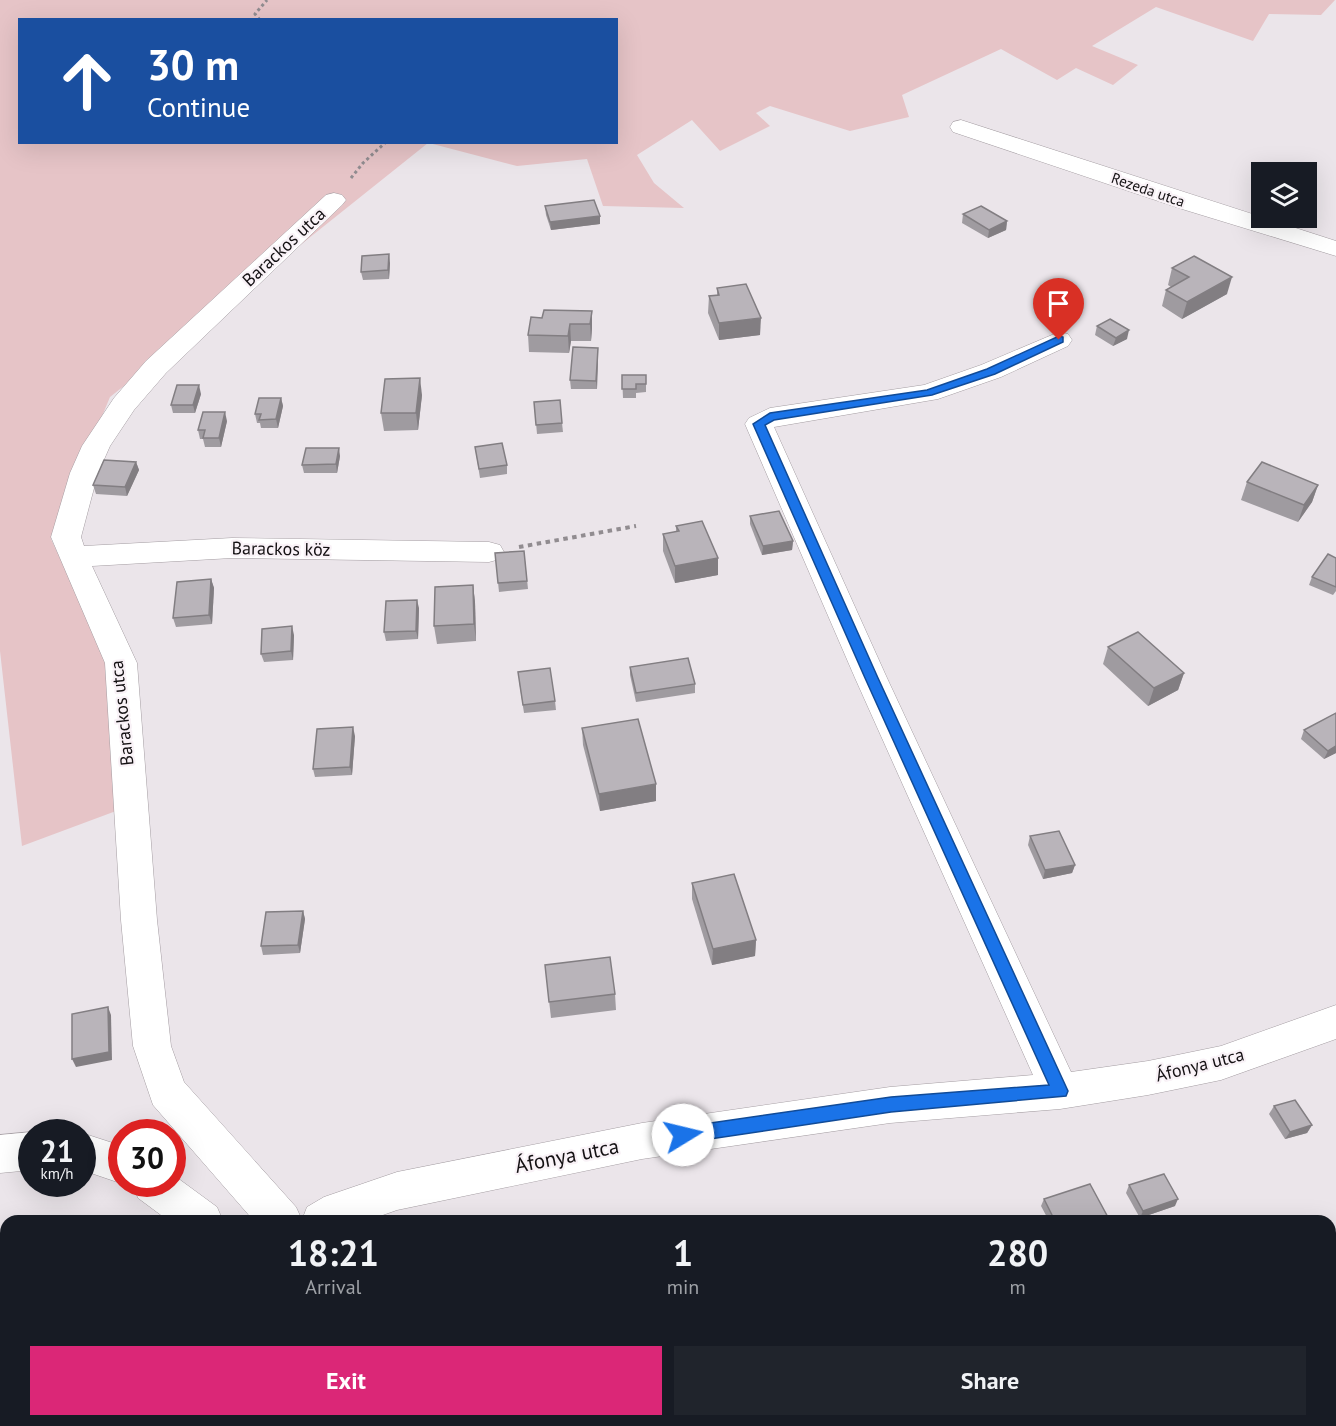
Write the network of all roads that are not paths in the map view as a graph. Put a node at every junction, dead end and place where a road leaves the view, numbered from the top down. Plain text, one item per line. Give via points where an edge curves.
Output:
1 (961, 127) dead end
2 (334, 200) road end
3 (1336, 249) edge
4 (1059, 340) dead end
5 (489, 552) road end
6 (73, 557) junction
7 (1336, 1022) edge
8 (1060, 1091) junction
9 (18, 1152) edge
10 (0, 1154) edge
11 (174, 1197) edge
12 (195, 1215) edge
13 (276, 1215) edge
14 (332, 1215) edge

1 - 3 street, Rezeda utca
2 - 6 street, Barackos utca via 156,367 124,404 96,446 84,473 66,537
4 - 8 street via 991,371 928,393 770,417 759,424
5 - 6 street, Barackos köz via 232,548
6 - 13 street, Barackos utca via 121,663 152,1046 167,1092
7 - 8 street, Áfonya utca via 1221,1063
8 - 14 street, Áfonya utca via 891,1105 642,1142 397,1191
9 - 10 street
11 - 12 street

